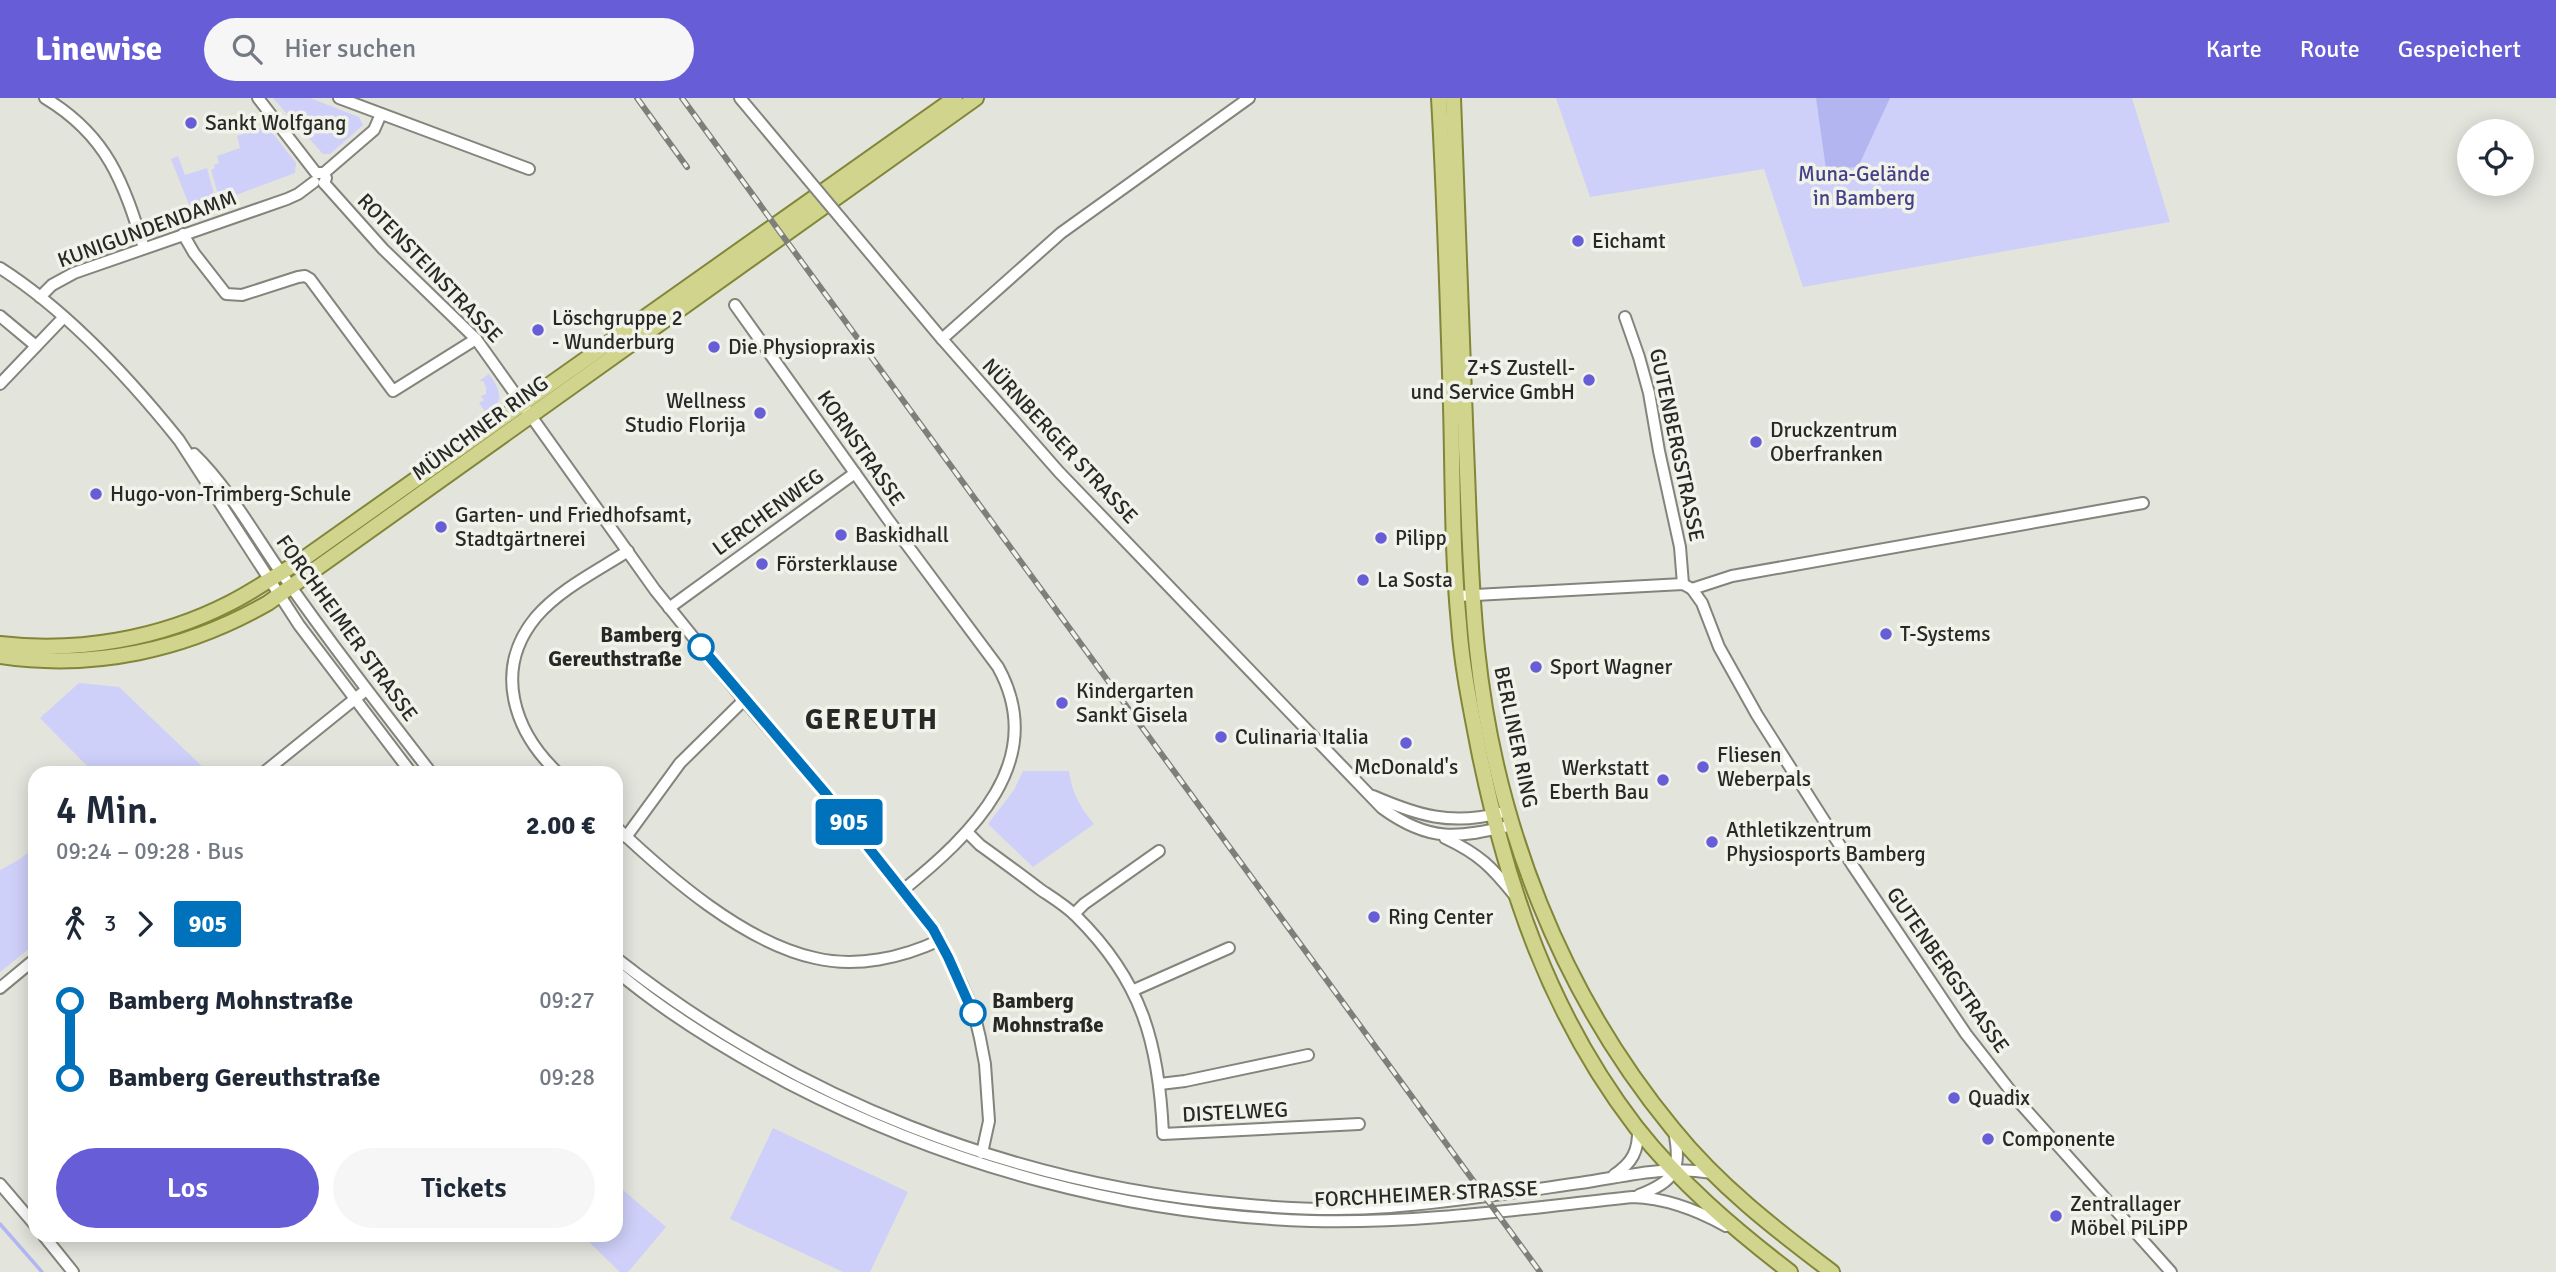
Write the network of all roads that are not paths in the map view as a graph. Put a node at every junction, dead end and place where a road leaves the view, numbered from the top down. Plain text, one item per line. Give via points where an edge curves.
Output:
1 (46, 98) edge
2 (258, 98) edge
3 (339, 98) edge
4 (740, 98) edge
5 (955, 98) edge
6 (976, 98) edge
7 (1249, 98) edge
8 (1440, 98) edge
9 (1453, 98) edge
10 (381, 114) junction
11 (529, 169) dead end
12 (319, 178) junction
13 (183, 234) junction
14 (144, 248) junction
15 (0, 268) edge
16 (40, 297) junction
17 (736, 305) dead end
18 (0, 316) edge
19 (1625, 317) dead end
20 (63, 318) junction
21 (476, 339) junction
22 (942, 340) junction
23 (36, 346) junction
24 (0, 384) edge
25 (523, 403) junction
26 (533, 415) junction
27 (855, 473) junction
28 (2143, 503) dead end
29 (628, 551) junction
30 (275, 576) junction
31 (1688, 586) junction
32 (286, 591) junction
33 (1473, 595) junction
34 (1457, 596) junction
35 (669, 608) junction
36 (0, 644) edge
37 (0, 656) edge
38 (366, 690) junction
39 (354, 700) junction
40 (744, 700) junction
41 (272, 766) edge
42 (406, 766) edge
43 (426, 766) edge
44 (551, 766) edge
45 (1370, 794) junction
46 (1511, 818) junction
47 (1494, 822) junction
48 (967, 832) junction
49 (623, 834) edge
50 (1443, 836) junction
51 (626, 837) junction
52 (1159, 851) dead end
53 (902, 890) junction
54 (1517, 898) junction
55 (1074, 914) junction
56 (940, 940) junction
57 (1229, 948) dead end
58 (623, 963) edge
59 (28, 965) edge
60 (623, 976) edge
61 (0, 988) edge
62 (1134, 990) junction
63 (1308, 1055) dead end
64 (1160, 1084) junction
65 (1359, 1124) dead end
66 (1638, 1128) junction
67 (1674, 1131) junction
68 (982, 1153) junction
69 (1674, 1169) junction
70 (1713, 1173) junction
71 (1609, 1179) junction
72 (0, 1184) edge
73 (1633, 1197) junction
74 (28, 1217) edge
75 (1740, 1233) junction
76 (49, 1242) edge
77 (73, 1272) edge
78 (1790, 1272) edge
79 (1832, 1272) edge
80 (2171, 1272) edge

1 - 14 street via 102,148 123,186
2 - 12 street, ROTENSTEINSTRASSE
3 - 10 street
4 - 22 street, NÜRNBERGER STRASSE, bridge
5 - 25 main road, MÜNCHNER RING
6 - 26 main road, MÜNCHNER RING
7 - 22 street via 1061,233
8 - 34 main road, BERLINER RING
9 - 33 main road, BERLINER RING
10 - 11 street
10 - 12 street, KUNIGUNDENDAMM via 374,130
12 - 13 street, KUNIGUNDENDAMM via 298,194
12 - 21 street, ROTENSTEINSTRASSE
13 - 14 street, KUNIGUNDENDAMM
13 - 21 street via 220,288 232,296 298,277 310,279 393,391
14 - 16 street, KUNIGUNDENDAMM via 74,273
15 - 16 street
16 - 20 street, FORCHHEIMER STRASSE
17 - 27 street, KORNSTRASSE
18 - 23 street
19 - 31 street, GUTENBERGSTRASSE via 1647,385
20 - 23 street
20 - 30 street, FORCHHEIMER STRASSE via 133,385 205,465
21 - 25 street, ROTENSTEINSTRASSE
22 - 45 street, NÜRNBERGER STRASSE via 1059,472
23 - 24 street
25 - 26 street, ROTENSTEINSTRASSE
25 - 30 main road, MÜNCHNER RING
26 - 29 street, ROTENSTEINSTRASSE
26 - 32 main road, MÜNCHNER RING
27 - 35 street, LERCHENWEG
27 - 48 street, KORNSTRASSE via 998,667 1009,689 1014,742 1009,766 995,796
28 - 31 street
29 - 35 street, ROTENSTEINSTRASSE
29 - 44 street via 537,615 513,658 511,685 516,709
30 - 32 street, FORCHHEIMER STRASSE
30 - 36 main road, MÜNCHNER RING via 199,617 128,639 65,646
31 - 33 street
31 - 80 street, GUTENBERGSTRASSE via 1702,603 1757,715 1966,1034 2020,1103
32 - 37 main road, MÜNCHNER RING via 223,626 132,655 68,661
32 - 38 street, FORCHHEIMER STRASSE
32 - 39 street, FORCHHEIMER STRASSE
33 - 34 street
33 - 46 main road, BERLINER RING via 1484,704
34 - 47 main road, BERLINER RING via 1462,655
35 - 40 street, ROTENSTEINSTRASSE
38 - 39 street
38 - 43 street, FORCHHEIMER STRASSE
39 - 41 street
39 - 42 street, FORCHHEIMER STRASSE
40 - 51 street via 680,763
40 - 53 street, ROTENSTEINSTRASSE
45 - 47 street, NÜRNBERGER STRASSE via 1429,817
45 - 50 street, NÜRNBERGER STRASSE via 1397,819
46 - 47 street
46 - 67 main road, BERLINER RING via 1537,899 1580,991 1625,1067
47 - 50 street, NÜRNBERGER STRASSE
47 - 54 main road, BERLINER RING
48 - 53 street, KORNSTRASSE
48 - 55 street, DISTELWEG
49 - 51 street
50 - 54 street via 1476,854
51 - 56 street via 690,892 757,935 816,959 869,961
52 - 55 street
53 - 56 street, ROTENSTEINSTRASSE
54 - 66 main road, BERLINER RING via 1558,1004
55 - 62 street, DISTELWEG via 1103,945
56 - 68 street, ROTENSTEINSTRASSE via 974,1013 983,1054 989,1121
57 - 62 street
58 - 68 street, FORCHHEIMER STRASSE via 702,1021 767,1059 909,1127
59 - 61 street
60 - 73 street, FORCHHEIMER STRASSE via 730,1051 831,1104 941,1151 1101,1196 1219,1214 1345,1221
62 - 64 street, DISTELWEG
63 - 64 street, DISTELWEG
64 - 65 street, DISTELWEG via 1163,1134
66 - 69 main road, BERLINER RING
66 - 71 street via 1632,1160
67 - 69 street via 1678,1152
67 - 70 main road, BERLINER RING
68 - 71 street, FORCHHEIMER STRASSE via 1062,1175 1174,1197 1310,1209 1387,1208
69 - 70 street, FORCHHEIMER STRASSE
69 - 71 street, FORCHHEIMER STRASSE
69 - 73 street via 1664,1184
69 - 75 main road, BERLINER RING
70 - 79 main road, BERLINER RING
72 - 74 street
73 - 75 street, FORCHHEIMER STRASSE via 1666,1200
75 - 78 main road, BERLINER RING
76 - 77 street

